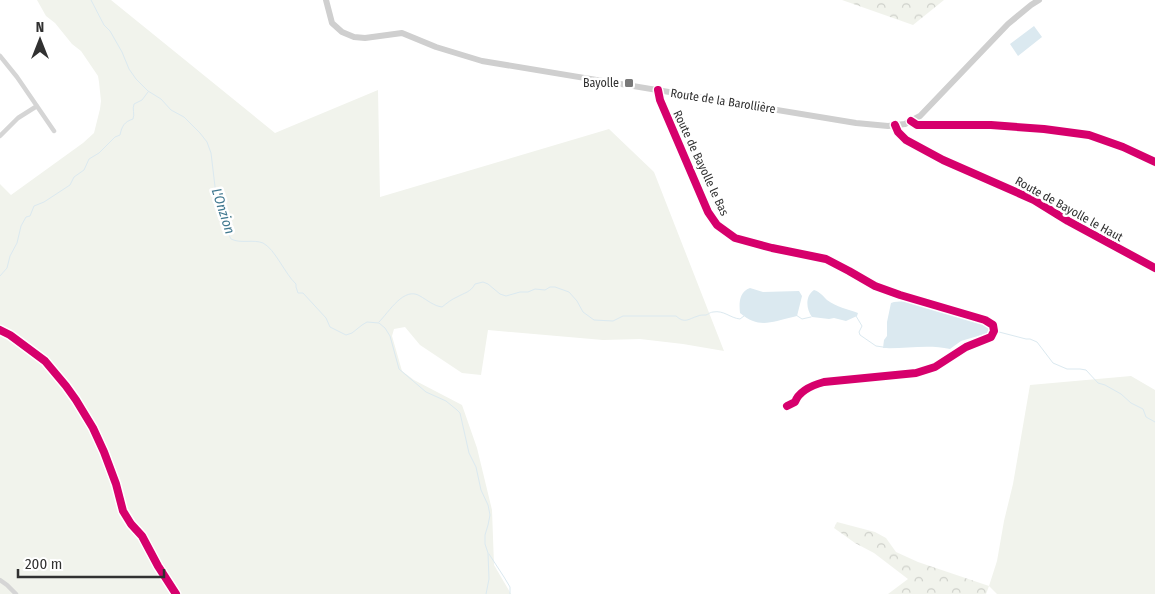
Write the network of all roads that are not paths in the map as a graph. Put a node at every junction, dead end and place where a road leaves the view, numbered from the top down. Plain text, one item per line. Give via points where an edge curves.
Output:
1 (326, 0) edge
2 (1039, 0) edge
3 (0, 56) edge
4 (658, 90) junction
5 (37, 106) junction
6 (895, 125) junction
7 (54, 130) dead end
8 (0, 136) edge
9 (1155, 268) edge
10 (0, 330) edge
11 (787, 406) dead end
12 (0, 580) edge
13 (16, 594) edge
14 (176, 594) edge

1 - 4 main road, Route de la Barollière via 332,22 354,38 402,33 482,61
2 - 6 main road, Route de la Barollière via 1008,24 920,116
3 - 5 street
4 - 6 main road, Route de la Barollière via 856,123
4 - 11 street, Route de Bayolle le Bas via 708,212 717,225 735,238 826,259 875,286 993,325 991,337 966,347 936,367 916,373 824,382 798,395 795,402
5 - 7 street
5 - 8 street via 18,118
6 - 9 street, Route de Bayolle le Haut via 906,140 1034,200
10 - 14 street via 45,361 76,400 104,452 123,511
12 - 13 street

